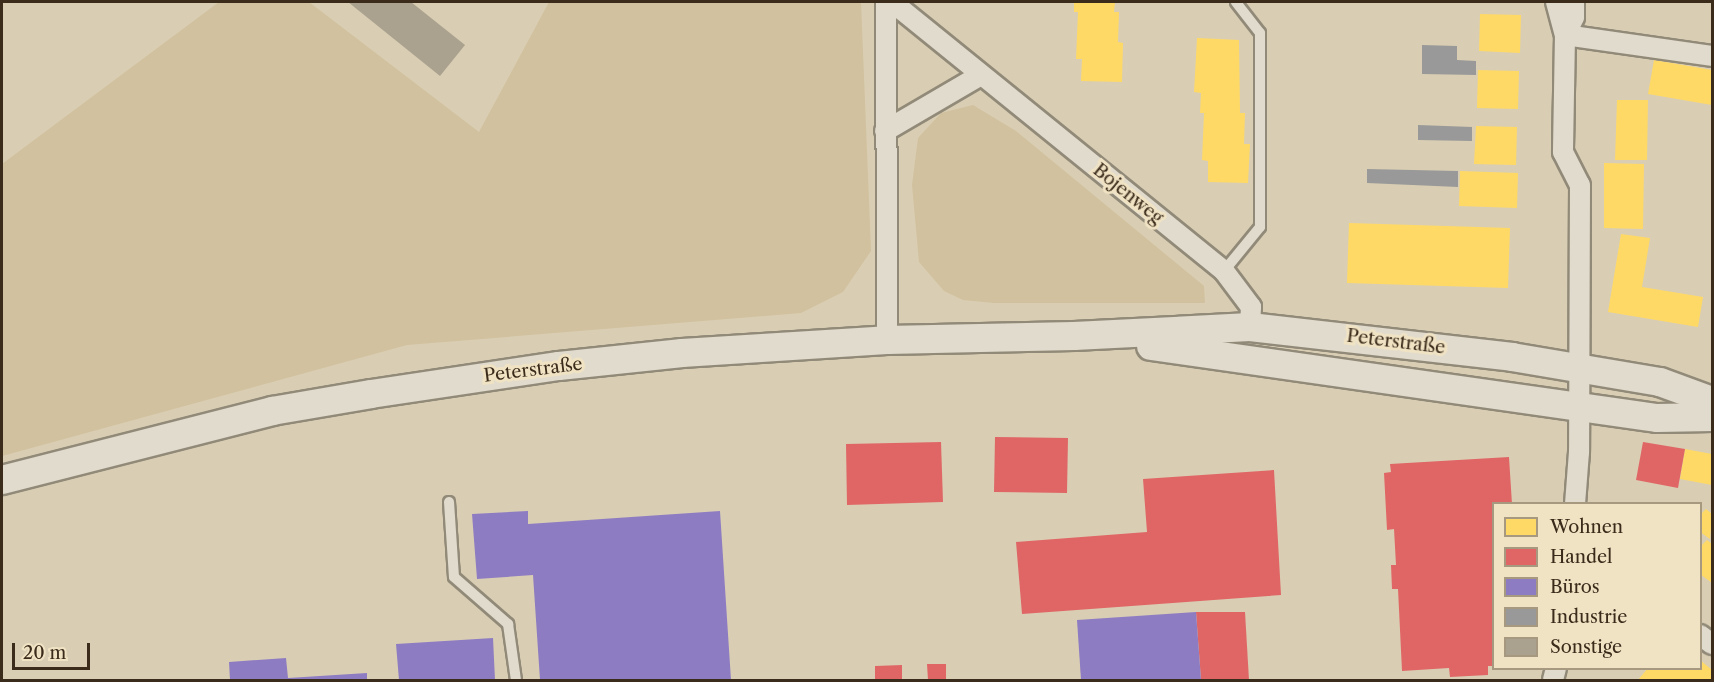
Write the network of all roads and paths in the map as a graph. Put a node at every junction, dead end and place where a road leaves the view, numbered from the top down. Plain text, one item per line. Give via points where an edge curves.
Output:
1 (886, 2) edge
2 (892, 2) edge
3 (1236, 2) edge
4 (1556, 2) edge
5 (1574, 2) edge
6 (1565, 35) junction
7 (1713, 56) edge
8 (981, 75) junction
9 (885, 131) junction
10 (1224, 271) junction
11 (1250, 327) junction
12 (1074, 336) junction
13 (887, 340) junction
14 (1578, 368) junction
15 (1713, 401) edge
16 (1578, 405) junction
17 (1713, 417) edge
18 (2, 480) edge
19 (448, 502) dead end
20 (1575, 502) edge
21 (516, 681) edge

1 - 9 street
2 - 8 street, Bojenweg
3 - 10 lane via 1260,33 1260,227
4 - 6 street
5 - 6 street via 1574,17
6 - 7 street
6 - 14 street via 1563,152 1580,185
8 - 9 street
8 - 10 street, Bojenweg
9 - 13 street
10 - 11 street, Bojenweg via 1251,307
11 - 12 main road, Peterstraße
11 - 14 main road, Peterstraße via 1371,339
12 - 13 main road, Peterstraße
12 - 16 main road, Peterstraße
13 - 18 main road, Peterstraße via 682,353 559,366 371,394 272,411
14 - 15 main road, Peterstraße via 1660,382
14 - 16 street
16 - 17 main road, Peterstraße via 1657,418
16 - 20 street
19 - 21 lane via 454,577 508,624

